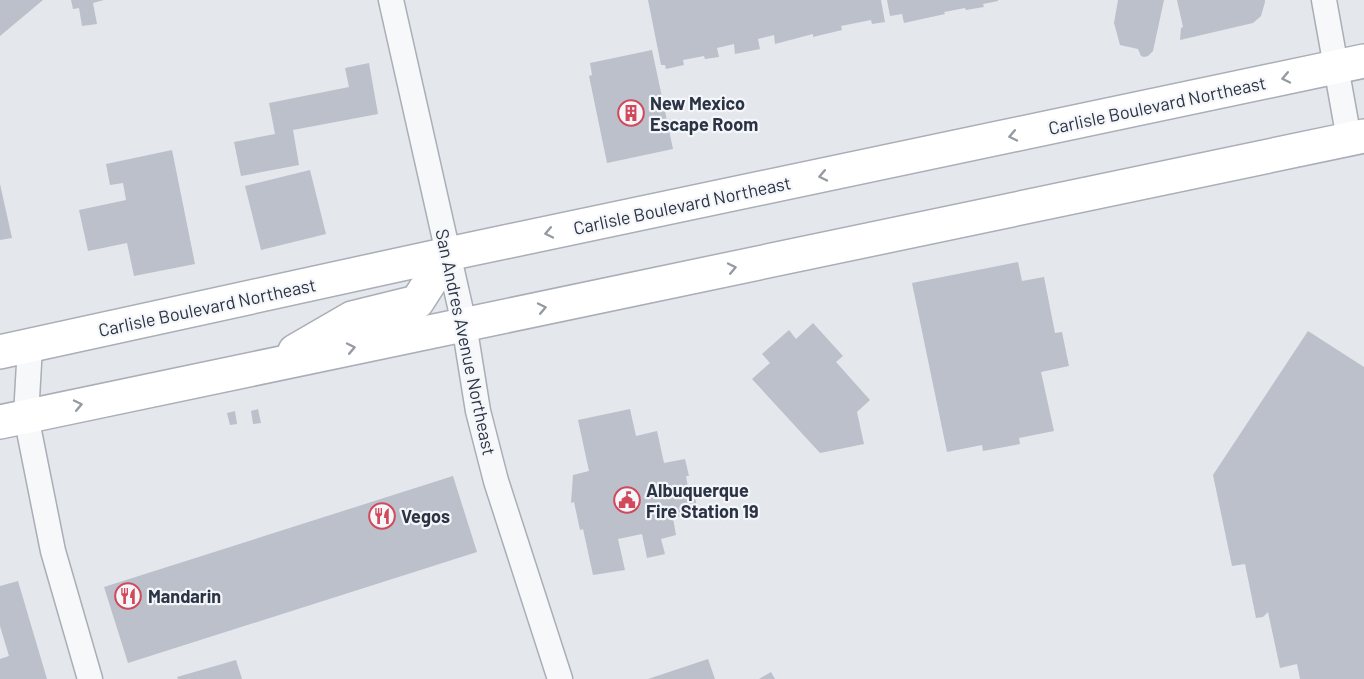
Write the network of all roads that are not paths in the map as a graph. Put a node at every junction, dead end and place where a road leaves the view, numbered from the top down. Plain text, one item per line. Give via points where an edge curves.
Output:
1 (390, 0) edge
2 (1324, 0) edge
3 (1350, 64) edge
4 (1357, 137) edge
5 (448, 254) junction
6 (464, 324) junction
7 (15, 349) edge
8 (270, 365) junction
9 (13, 419) edge
10 (90, 679) edge
11 (560, 679) edge

1 - 5 street, San Andres Avenue Northeast
2 - 3 street
3 - 4 street
3 -> 5 main road, Carlisle Boulevard Northeast
6 -> 4 main road
5 - 6 street, San Andres Avenue Northeast
5 - 7 main road, Carlisle Boulevard Northeast
5 - 8 main road via 417,302 352,318
8 -> 6 main road
6 - 11 street, San Andres Avenue Northeast via 489,456
7 - 9 street
9 -> 8 main road
9 - 10 street

